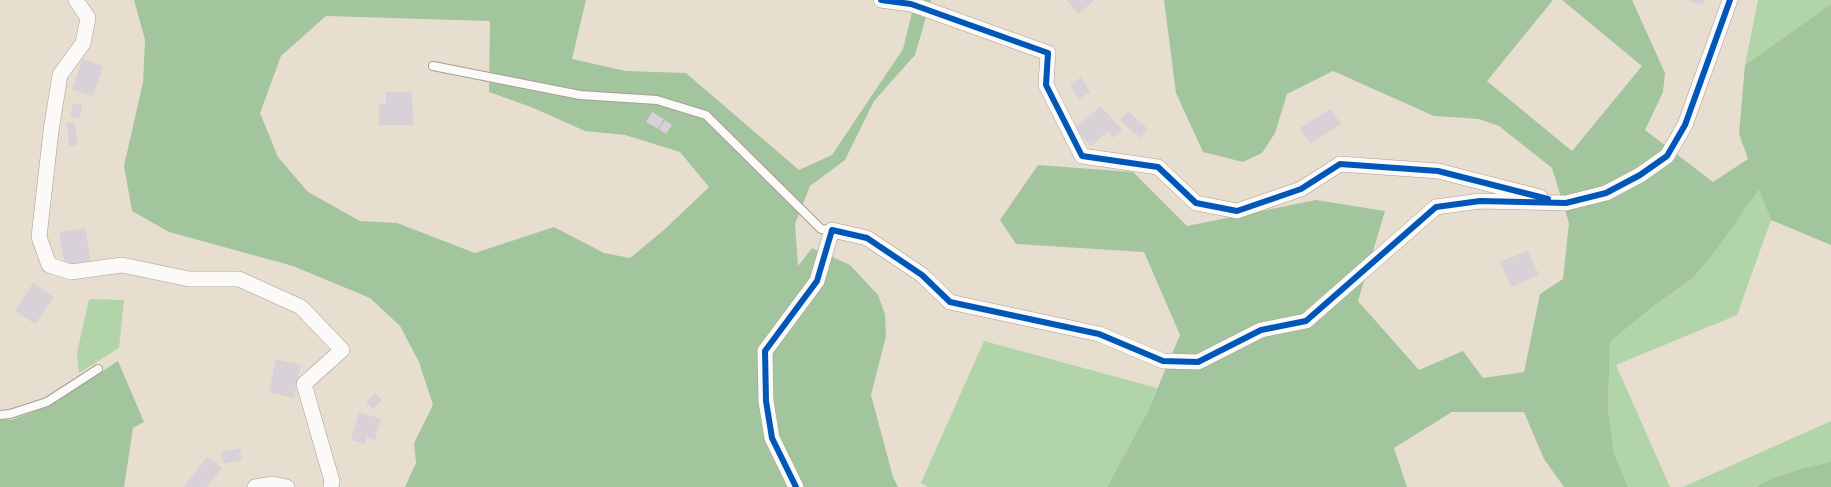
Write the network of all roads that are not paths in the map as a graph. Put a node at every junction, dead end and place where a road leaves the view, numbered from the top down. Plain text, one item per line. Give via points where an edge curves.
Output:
1 (76, 0) edge
2 (881, 0) edge
3 (1730, 0) edge
4 (433, 66) dead end
5 (1566, 203) junction
6 (832, 230) junction
7 (98, 369) dead end
8 (0, 415) edge
9 (255, 487) edge
10 (287, 487) edge
11 (331, 487) edge
12 (796, 487) edge

1 - 11 street via 88,18 83,43 60,75 51,131 40,237 49,264 71,272 122,264 189,279 239,279 300,307 342,350 304,384 332,481
2 - 5 street via 911,4 1048,53 1046,85 1082,156 1158,167 1196,203 1237,211 1301,189 1340,164 1438,171
3 - 5 street via 1684,125 1667,156 1640,175 1606,193
4 - 6 lane via 580,95 657,100 706,115 821,229
5 - 6 street via 1480,201 1436,207 1306,321 1261,330 1198,362 1163,361 1099,334 950,302 922,275 867,238
6 - 12 street via 817,281 766,351 766,401 772,438
7 - 8 lane via 47,402
9 - 10 street via 273,484

